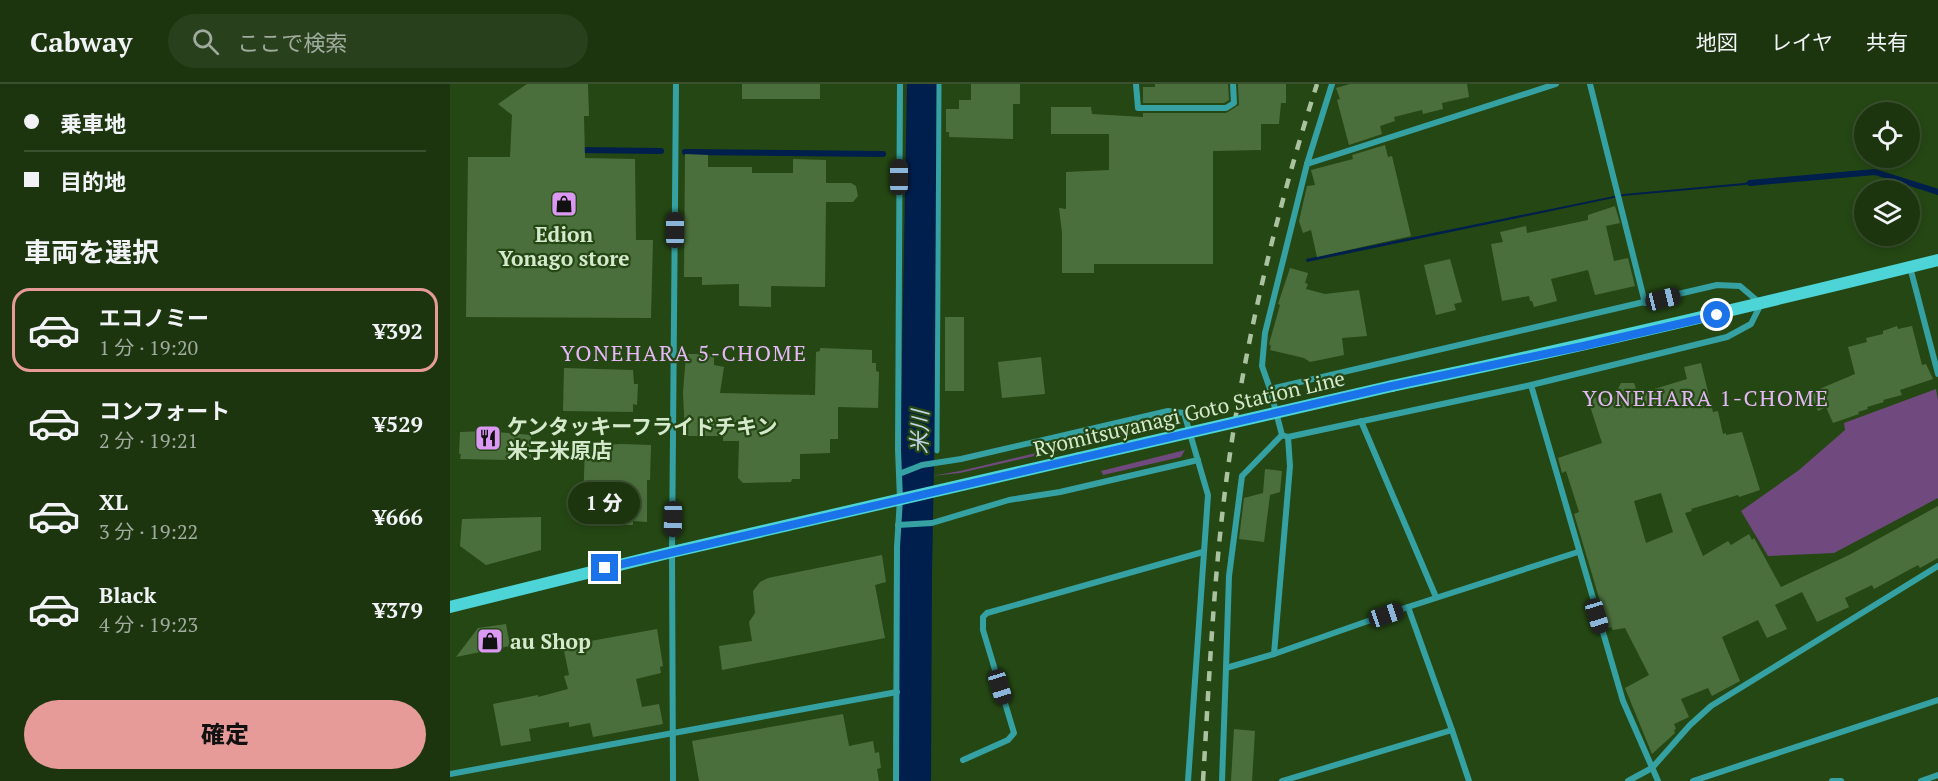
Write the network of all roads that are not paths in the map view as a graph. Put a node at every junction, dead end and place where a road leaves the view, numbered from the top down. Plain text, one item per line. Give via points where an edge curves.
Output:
1 (676, 84) edge
2 (900, 84) edge
3 (939, 84) edge
4 (1136, 84) edge
5 (1233, 84) edge
6 (1332, 84) edge
7 (1556, 84) edge
8 (1590, 84) edge
9 (1307, 164) junction
10 (1938, 260) edge
11 (1910, 267) junction
12 (1645, 303) junction
13 (1761, 304) junction
14 (1938, 374) edge
15 (1531, 385) junction
16 (1270, 389) junction
17 (1361, 421) junction
18 (1285, 436) junction
19 (937, 451) dead end
20 (1198, 460) junction
21 (899, 474) junction
22 (902, 499) junction
23 (898, 525) junction
24 (672, 552) junction
25 (1203, 552) junction
26 (1578, 552) junction
27 (1938, 566) edge
28 (1437, 597) junction
29 (450, 607) edge
30 (1408, 607) junction
31 (1274, 654) junction
32 (1226, 668) junction
33 (897, 692) junction
34 (1938, 700) edge
35 (1452, 730) junction
36 (674, 732) junction
37 (963, 760) dead end
38 (1652, 768) junction
39 (450, 774) edge
40 (1938, 775) edge
41 (673, 781) edge
42 (896, 781) edge
43 (1188, 781) edge
44 (1222, 781) edge
45 (1282, 781) edge
46 (1469, 781) edge
47 (1628, 781) edge
48 (1658, 781) edge
49 (1693, 781) edge
50 (1832, 781) edge
51 (1841, 781) edge
52 (1921, 781) edge

1 - 24 street
2 - 21 street
3 - 19 street
4 - 5 street via 1138,108 1226,108 1234,103
6 - 9 street
7 - 9 street
8 - 12 street
9 - 16 street via 1265,333 1262,366
10 - 11 main road, Ryomitsuyanagi Goto Station Line
11 - 13 main road, Ryomitsuyanagi Goto Station Line
11 - 14 street
12 - 13 street via 1717,285 1740,286
12 - 16 street
13 - 15 street via 1751,324 1727,338
13 - 22 main road, Ryomitsuyanagi Goto Station Line, bridge
15 - 17 street
15 - 26 street
16 - 18 street
17 - 18 street
17 - 28 street
18 - 31 street via 1290,466
18 - 32 street via 1242,476 1229,576
20 - 21 street via 1184,413 1168,411 922,465
20 - 23 street via 1010,500 932,523
20 - 25 street via 1208,495
21 - 22 street
22 - 23 street
22 - 24 main road, Ryomitsuyanagi Goto Station Line
23 - 33 street
24 - 29 main road, Ryomitsuyanagi Goto Station Line
24 - 36 street
25 - 37 street via 987,613 982,630 1014,733 1008,740
25 - 43 street
26 - 28 street
26 - 38 street via 1623,701
27 - 38 street via 1711,706
28 - 30 street
30 - 31 street
30 - 35 street
31 - 32 street
32 - 44 street
33 - 36 street
33 - 42 street
34 - 49 street
35 - 45 street
35 - 46 street
36 - 39 street
36 - 41 street
38 - 47 street
38 - 48 street
40 - 52 street
50 - 51 street

